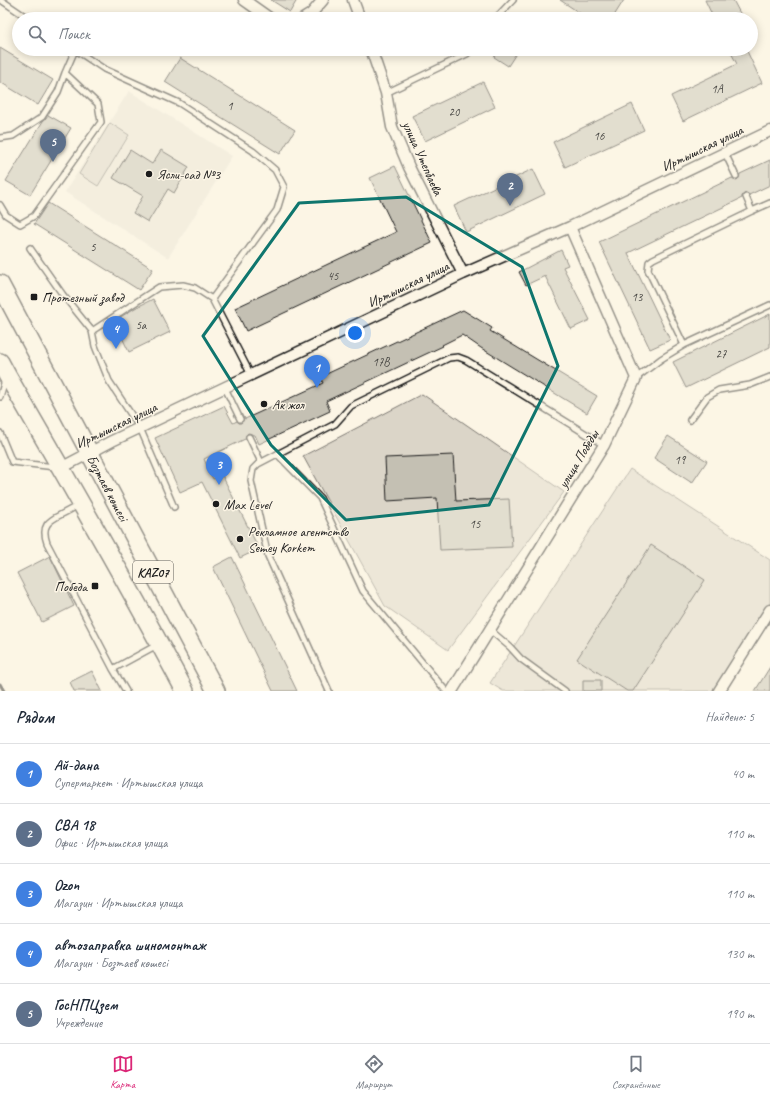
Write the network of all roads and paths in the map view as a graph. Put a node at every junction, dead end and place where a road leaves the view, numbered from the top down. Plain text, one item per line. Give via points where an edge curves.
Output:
1 (1, 0) edge
2 (244, 0) edge
3 (323, 0) edge
4 (353, 0) edge
5 (513, 0) edge
6 (19, 12) edge
7 (261, 12) edge
8 (313, 12) edge
9 (357, 12) edge
10 (502, 12) edge
11 (72, 56) edge
12 (84, 56) edge
13 (373, 56) edge
14 (463, 56) edge
15 (64, 73) junction
16 (386, 93) junction
17 (770, 132) edge
18 (0, 138) edge
19 (725, 153) junction
20 (736, 176) dead end
21 (746, 197) dead end
22 (770, 203) edge
23 (0, 205) edge
24 (752, 211) junction
25 (570, 227) junction
26 (30, 248) dead end
27 (463, 274) junction
28 (0, 284) edge
29 (212, 299) junction
30 (770, 305) edge
31 (92, 331) junction
32 (684, 345) junction
33 (3, 369) edge
34 (251, 375) junction
35 (770, 377) edge
36 (636, 378) junction
37 (225, 388) junction
38 (0, 397) edge
39 (240, 419) dead end
40 (690, 420) dead end
41 (140, 428) junction
42 (0, 433) edge
43 (249, 437) dead end
44 (604, 445) junction
45 (89, 453) junction
46 (276, 454) junction
47 (261, 462) junction
48 (61, 468) junction
49 (82, 503) junction
50 (174, 507) dead end
51 (770, 610) edge
52 (490, 630) junction
53 (160, 644) junction
54 (113, 669) junction
55 (126, 691) edge
56 (185, 691) edge
57 (216, 691) edge
58 (329, 691) edge
59 (446, 691) edge
60 (452, 691) edge
61 (565, 691) edge
62 (719, 691) edge

1 - 6 lane
2 - 7 street
3 - 8 street
4 - 9 street
5 - 10 lane
11 - 15 lane
12 - 29 lane via 104,69 179,103 253,151 275,170 284,187 277,210
13 - 16 street, улица Утепбаева
14 - 16 lane
15 - 18 lane via 58,92 42,117 14,136
15 - 23 lane via 98,104 102,122 34,216 20,224 6,215
16 - 27 street, улица Утепбаева via 392,127 408,167
17 - 19 street, Иртышская улица
19 - 20 lane
19 - 25 street, Иртышская улица
21 - 24 lane
22 - 24 lane
24 - 32 lane via 649,262 648,270
25 - 27 street, Иртышская улица
25 - 36 street
26 - 31 lane
27 - 34 street, Иртышская улица
28 - 45 highway, Бозтаев көшесі / KAZ07
29 - 31 lane via 195,288 182,285 159,287
29 - 34 lane
30 - 32 lane
31 - 41 lane via 109,381
32 - 36 lane
33 - 38 lane
33 - 48 highway, KAZ07
34 - 37 street, Иртышская улица
35 - 40 lane via 707,396
36 - 44 street, улица Победы
37 - 39 lane
37 - 41 street, Иртышская улица
41 - 45 street, Иртышская улица
41 - 50 lane
42 - 48 lane via 12,462
43 - 47 lane
44 - 46 lane via 458,357 449,358 351,406 336,424
44 - 52 street, улица Победы
45 - 48 street, Иртышская улица
45 - 57 highway, Бозтаев көшесі / KAZ07
46 - 47 lane
46 - 59 lane via 320,498 363,591
47 - 58 lane via 253,469 251,481 268,556
48 - 49 highway, KAZ07
49 - 53 highway, KAZ07
49 - 54 lane via 49,521 44,535
51 - 62 street
52 - 60 street, улица Победы
52 - 61 lane via 521,659
53 - 54 lane
53 - 56 highway, KAZ07
54 - 55 lane

